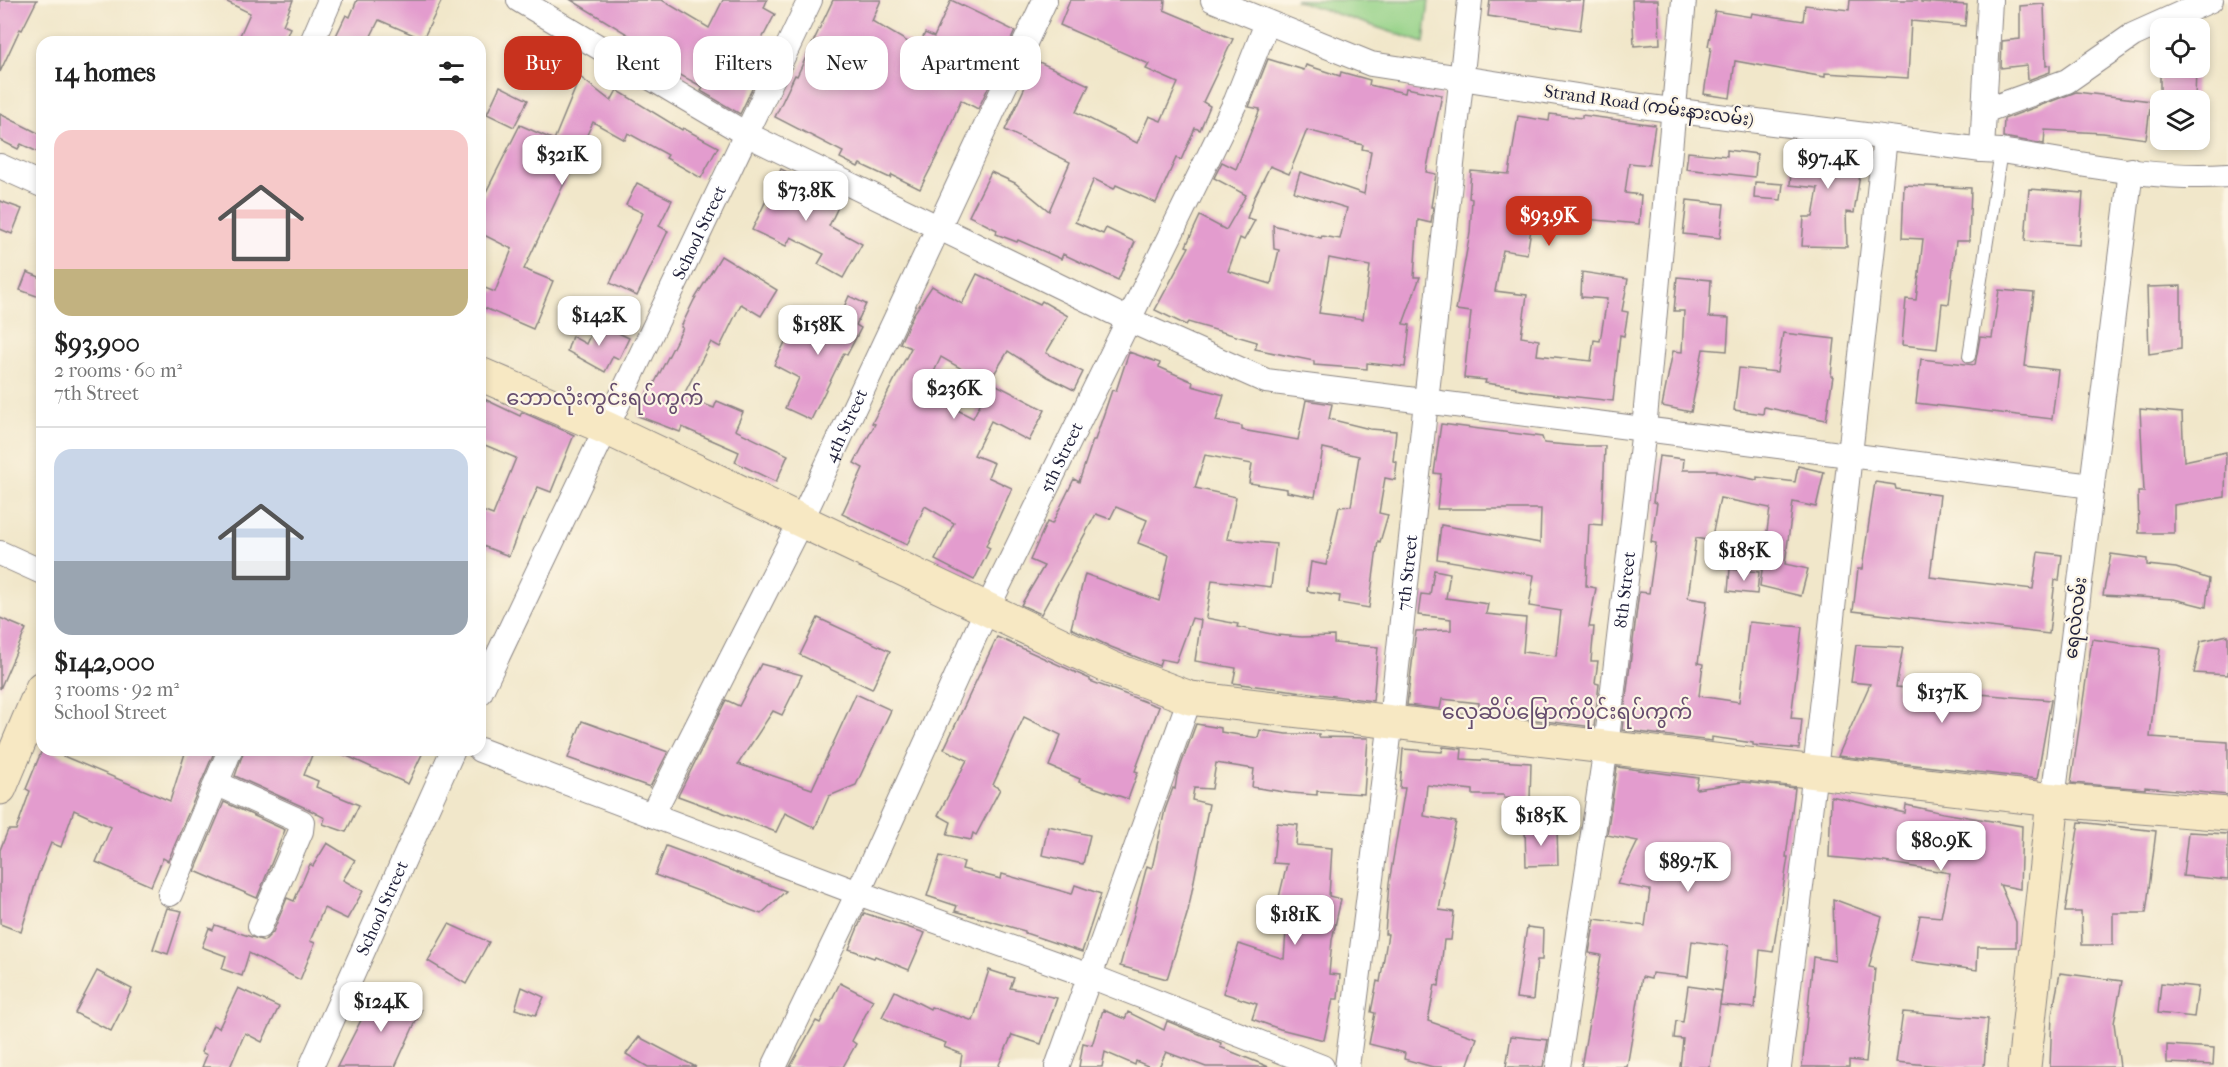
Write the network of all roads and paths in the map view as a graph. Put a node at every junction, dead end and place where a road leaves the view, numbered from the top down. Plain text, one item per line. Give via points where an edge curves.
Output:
1 (330, 0) edge
2 (519, 0) edge
3 (810, 0) edge
4 (1046, 0) edge
5 (1214, 0) edge
6 (1470, 0) edge
7 (1684, 0) edge
8 (1990, 0) edge
9 (2211, 0) edge
10 (1267, 23) junction
11 (315, 36) edge
12 (1460, 78) junction
13 (1673, 110) junction
14 (1984, 111) junction
15 (746, 134) junction
16 (1885, 138) junction
17 (1991, 151) junction
18 (0, 166) edge
19 (2131, 170) junction
20 (2228, 175) edge
21 (36, 181) edge
22 (939, 228) junction
23 (1129, 320) junction
24 (1969, 356) dead end
25 (486, 377) edge
26 (1425, 402) junction
27 (606, 428) junction
28 (1644, 429) junction
29 (1850, 455) junction
30 (2092, 486) junction
31 (801, 521) junction
32 (0, 553) edge
33 (36, 569) edge
34 (987, 609) junction
35 (486, 680) edge
36 (1190, 698) junction
37 (36, 702) edge
38 (1391, 722) junction
39 (1606, 747) junction
40 (486, 752) edge
41 (227, 756) edge
42 (450, 756) edge
43 (1815, 771) junction
44 (216, 783) junction
45 (0, 788) edge
46 (2054, 800) junction
47 (2228, 814) edge
48 (652, 815) junction
49 (858, 893) junction
50 (170, 894) dead end
51 (260, 926) dead end
52 (1090, 976) junction
53 (310, 1067) edge
54 (774, 1067) edge
55 (1057, 1067) edge
56 (1322, 1067) edge
57 (1347, 1067) edge
58 (1558, 1067) edge
59 (1779, 1067) edge
60 (2024, 1067) edge

1 - 11 street
2 - 15 street
3 - 15 street, School Street
4 - 22 street, 4th Street
5 - 10 street, Strand Road (ကမ်းနားလမ်း)
6 - 12 street, 7th Street
7 - 13 street, 8th Street
8 - 14 street
9 - 14 street via 2133,35 2067,81
10 - 12 street, Strand Road (ကမ်းနားလမ်း) via 1371,64
10 - 23 street, 5th Street via 1236,101
12 - 13 street, Strand Road (ကမ်းနားလမ်း)
12 - 26 street, 7th Street
13 - 16 street, Strand Road (ကမ်းနားလမ်း)
13 - 28 street, 8th Street
14 - 17 street
15 - 22 street
15 - 27 street, School Street
16 - 17 street, Strand Road (ကမ်းနားလမ်း)
16 - 29 street
17 - 19 street, Strand Road (ကမ်းနားလမ်း)
17 - 24 lane
18 - 21 street
19 - 20 street, Strand Road (ကမ်းနားလမ်း) via 2177,176
19 - 30 street, ရေလဲလမ်း
22 - 23 street
22 - 31 street, 4th Street
23 - 26 street via 1266,381
23 - 34 street, 5th Street
25 - 27 main road
26 - 28 street
26 - 38 street, 7th Street
27 - 31 main road
27 - 35 street, School Street
28 - 29 street
28 - 39 street, 8th Street
29 - 30 street
29 - 43 street
30 - 46 street, ရေလဲလမ်း
31 - 34 main road
31 - 48 street, 4th Street
32 - 33 street
34 - 36 main road via 1111,668
34 - 49 street, 5th Street
36 - 38 main road
36 - 52 street
37 - 45 main road
38 - 39 main road
38 - 57 street, 7th Street
39 - 43 main road
39 - 58 street, 8th Street
40 - 48 street
41 - 44 street
42 - 53 street, School Street
43 - 46 main road
43 - 59 street
44 - 50 street
44 - 51 street via 302,822 302,831
46 - 47 main road
46 - 60 main road, ရေလဲလမ်း
48 - 49 street
49 - 52 street
49 - 54 street, 5th Street
52 - 55 street
52 - 56 street

